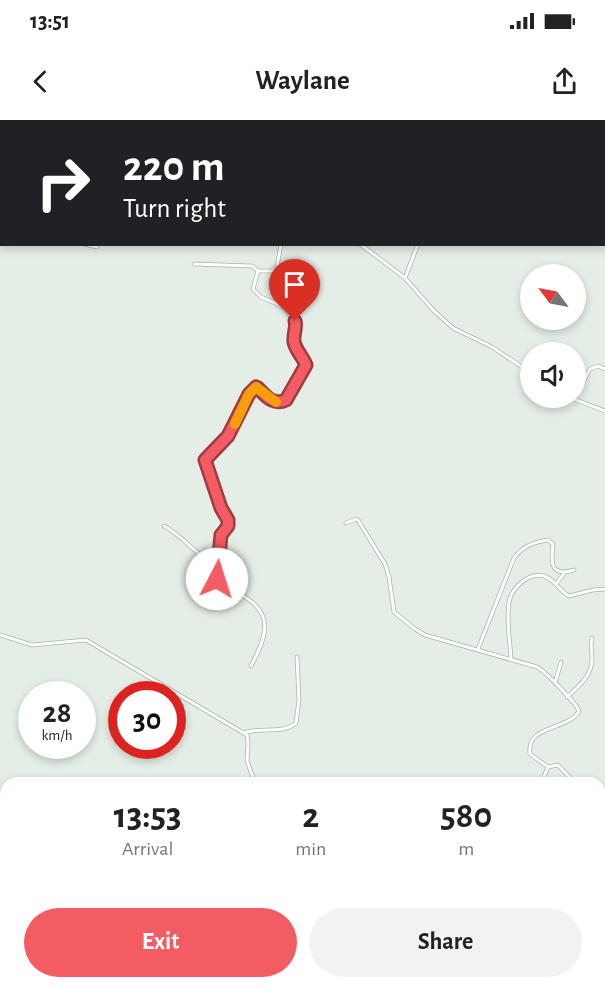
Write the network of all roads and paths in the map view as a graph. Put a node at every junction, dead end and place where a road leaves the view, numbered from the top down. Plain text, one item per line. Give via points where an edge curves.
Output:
1 (93, 246) edge
2 (281, 246) edge
3 (363, 246) edge
4 (417, 246) edge
5 (97, 247) dead end
6 (194, 264) dead end
7 (258, 271) junction
8 (405, 278) junction
9 (520, 366) edge
10 (605, 369) edge
11 (586, 377) edge
12 (586, 402) edge
13 (605, 411) edge
14 (346, 523) dead end
15 (164, 526) dead end
16 (218, 567) junction
17 (574, 570) dead end
18 (565, 572) junction
19 (557, 583) junction
20 (605, 589) edge
21 (0, 635) edge
22 (592, 638) dead end
23 (478, 649) junction
24 (297, 657) dead end
25 (510, 658) junction
26 (561, 662) dead end
27 (251, 666) dead end
28 (555, 683) junction
29 (567, 697) junction
30 (244, 733) junction
31 (548, 767) junction
32 (253, 777) edge
33 (544, 777) edge
34 (571, 777) edge

1 - 5 street
2 - 7 street via 277,267
3 - 8 street
4 - 8 street
6 - 7 street via 252,266
7 - 16 street via 253,289 282,306 295,321 294,340 306,365 284,401 273,401 258,388 253,389 228,436 205,460 228,520 221,535
8 - 9 street via 453,328
10 - 11 street via 591,368
12 - 13 street
14 - 23 street via 358,520 385,564 392,607 397,615 425,635
15 - 16 street
16 - 27 street via 220,586 248,598 263,614 263,641
17 - 18 street
18 - 19 street
18 - 23 street via 552,564 550,541 520,550
19 - 20 street via 569,596
19 - 25 street via 530,576 512,595
21 - 30 street via 32,645 86,640
22 - 29 street via 590,673
23 - 25 street
24 - 30 street via 296,723 288,728
25 - 28 street via 537,666
26 - 28 street
28 - 29 street
29 - 31 street via 579,710 575,718 540,732 529,746 530,754
30 - 32 street
31 - 33 street
31 - 34 street via 558,765

